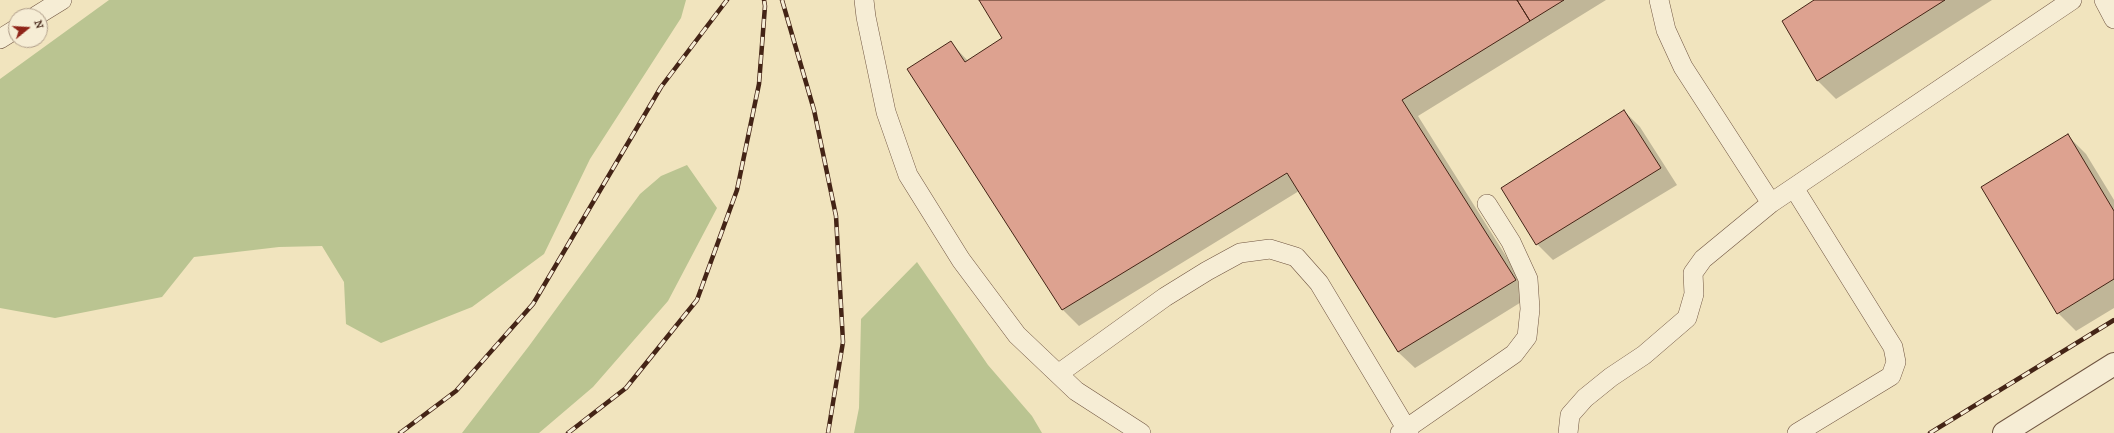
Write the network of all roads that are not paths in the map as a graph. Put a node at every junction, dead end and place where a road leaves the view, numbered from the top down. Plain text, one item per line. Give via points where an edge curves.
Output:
1 (62, 0) edge
2 (864, 0) edge
3 (1659, 0) edge
4 (2072, 0) edge
5 (2104, 0) edge
6 (48, 9) edge
7 (2114, 19) edge
8 (1794, 188) junction
9 (1771, 203) junction
10 (1487, 204) dead end
11 (2114, 364) edge
12 (1058, 374) junction
13 (1405, 432) edge
14 (1141, 433) edge
15 (1568, 433) edge
16 (1796, 433) edge
17 (2004, 433) edge

1 - 6 lane
2 - 12 lane via 886,112 908,175 961,260 1017,335
3 - 9 lane via 1666,30 1683,67
4 - 8 lane
5 - 7 lane
8 - 9 lane
8 - 16 lane via 1893,347 1896,362 1891,376
9 - 15 lane via 1703,259 1693,273 1694,294 1687,318 1644,355 1585,398 1570,415
10 - 13 lane via 1511,242 1528,278 1530,309 1527,337 1514,354
11 - 17 street
12 - 13 lane via 1165,297 1207,271 1240,253 1270,249 1296,257 1319,283
12 - 14 lane via 1076,391

